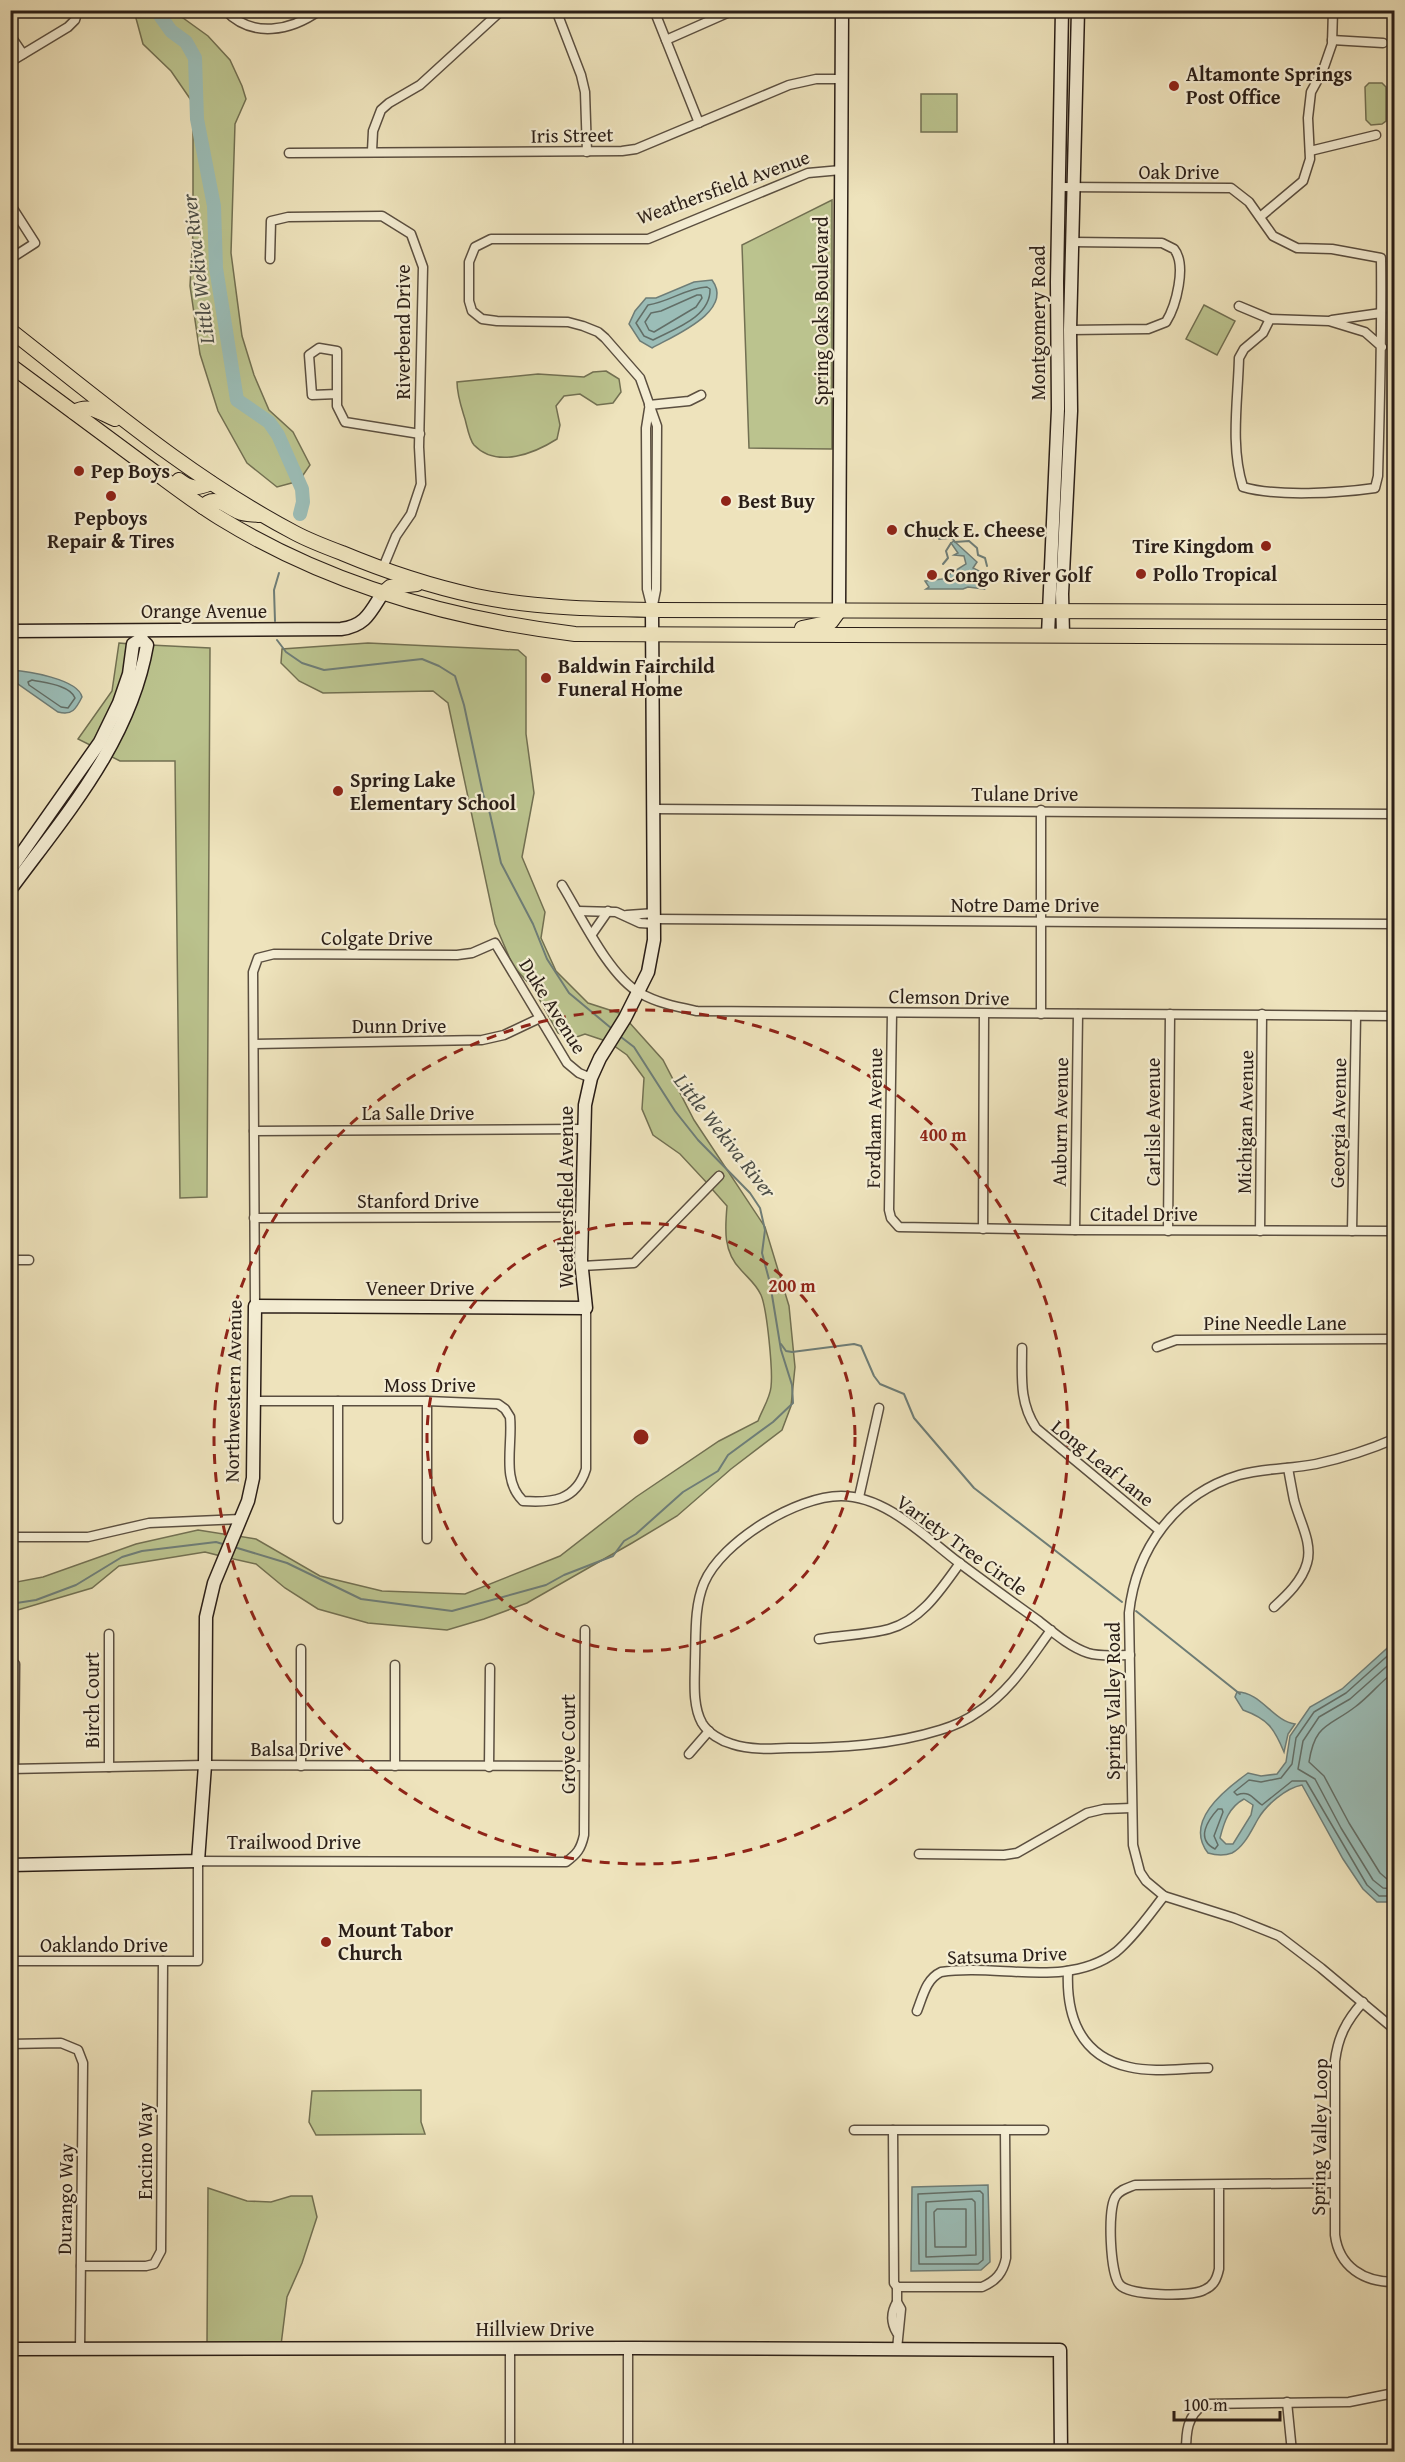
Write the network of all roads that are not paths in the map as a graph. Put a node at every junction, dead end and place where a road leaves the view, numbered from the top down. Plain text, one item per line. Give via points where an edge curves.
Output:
1 (78, 10) edge
2 (225, 10) edge
3 (320, 10) edge
4 (502, 10) edge
5 (556, 10) edge
6 (654, 10) edge
7 (734, 10) edge
8 (842, 10) edge
9 (1062, 10) edge
10 (1078, 10) edge
11 (1333, 10) edge
12 (10, 35) edge
13 (1062, 39) junction
14 (666, 40) junction
15 (1332, 40) junction
16 (1383, 43) dead end
17 (1077, 50) junction
18 (22, 54) junction
19 (10, 62) edge
20 (842, 79) junction
21 (699, 123) junction
22 (1376, 135) dead end
23 (372, 151) junction
24 (1310, 151) junction
25 (587, 152) junction
26 (289, 153) dead end
27 (841, 170) junction
28 (1059, 187) junction
29 (1073, 189) junction
30 (10, 204) edge
31 (1260, 217) junction
32 (1072, 242) junction
33 (10, 259) edge
34 (270, 259) dead end
35 (1057, 282) junction
36 (1239, 306) dead end
37 (1382, 313) junction
38 (1270, 319) junction
39 (1329, 321) junction
40 (10, 330) edge
41 (1070, 330) junction
42 (1382, 347) junction
43 (10, 365) edge
44 (337, 394) junction
45 (701, 395) dead end
46 (649, 405) junction
47 (74, 412) junction
48 (126, 420) junction
49 (420, 434) junction
50 (138, 460) junction
51 (211, 483) junction
52 (203, 507) junction
53 (261, 515) junction
54 (382, 570) junction
55 (431, 585) junction
56 (382, 594) junction
57 (652, 610) junction
58 (839, 611) junction
59 (1056, 612) junction
60 (1395, 612) edge
61 (10, 630) edge
62 (141, 635) junction
63 (654, 635) junction
64 (781, 635) junction
65 (1048, 635) junction
66 (1063, 635) junction
67 (1395, 637) edge
68 (655, 809) junction
69 (1041, 810) junction
70 (1395, 814) edge
71 (10, 870) edge
72 (562, 885) dead end
73 (10, 890) edge
74 (578, 911) junction
75 (608, 911) junction
76 (655, 919) junction
77 (1042, 922) junction
78 (1395, 924) edge
79 (592, 934) junction
80 (495, 944) joint
81 (258, 958) joint
82 (639, 993) junction
83 (892, 1013) junction
84 (984, 1014) junction
85 (1041, 1014) junction
86 (1078, 1014) junction
87 (1170, 1014) junction
88 (1262, 1014) junction
89 (1356, 1016) junction
90 (1395, 1016) edge
91 (540, 1018) junction
92 (254, 1044) junction
93 (591, 1078) junction
94 (583, 1129) junction
95 (254, 1131) junction
96 (719, 1176) dead end
97 (582, 1217) junction
98 (255, 1218) junction
99 (895, 1223) joint
100 (983, 1229) junction
101 (1075, 1230) junction
102 (1168, 1231) junction
103 (1260, 1231) junction
104 (1352, 1231) junction
105 (1395, 1231) edge
106 (10, 1260) edge
107 (29, 1260) dead end
108 (582, 1266) junction
109 (255, 1306) junction
110 (586, 1308) junction
111 (1395, 1339) edge
112 (1157, 1347) dead end
113 (1022, 1348) dead end
114 (254, 1401) junction
115 (338, 1401) junction
116 (427, 1401) junction
117 (879, 1408) dead end
118 (1395, 1439) edge
119 (1288, 1468) junction
120 (859, 1497) junction
121 (523, 1501) joint
122 (241, 1519) junction
123 (338, 1520) dead end
124 (1160, 1530) junction
125 (10, 1537) edge
126 (427, 1539) dead end
127 (960, 1563) junction
128 (1274, 1607) dead end
129 (585, 1630) dead end
130 (1051, 1630) junction
131 (109, 1634) dead end
132 (819, 1639) dead end
133 (301, 1649) dead end
134 (1130, 1655) junction
135 (15, 1664) dead end
136 (395, 1665) dead end
137 (490, 1668) dead end
138 (709, 1731) junction
139 (688, 1754) dead end
140 (205, 1765) junction
141 (301, 1766) junction
142 (394, 1766) junction
143 (584, 1766) junction
144 (109, 1767) junction
145 (489, 1767) junction
146 (12, 1769) edge
147 (1131, 1808) junction
148 (919, 1854) dead end
149 (575, 1856) joint
150 (198, 1861) junction
151 (10, 1865) edge
152 (1164, 1896) junction
153 (10, 1961) edge
154 (198, 1961) joint
155 (163, 1962) junction
156 (1068, 1971) junction
157 (1363, 2002) junction
158 (917, 2011) dead end
159 (1395, 2029) edge
160 (10, 2044) edge
161 (1208, 2068) dead end
162 (854, 2130) dead end
163 (893, 2130) junction
164 (1005, 2130) junction
165 (1044, 2130) dead end
166 (1334, 2183) junction
167 (1219, 2185) junction
168 (81, 2266) junction
169 (1395, 2282) edge
170 (897, 2287) junction
171 (628, 2348) junction
172 (10, 2349) edge
173 (510, 2349) junction
174 (897, 2349) junction
175 (80, 2350) junction
176 (1395, 2393) edge
177 (1287, 2402) junction
178 (510, 2451) edge
179 (628, 2451) edge
180 (1061, 2451) edge
181 (1186, 2451) edge
182 (1292, 2451) edge

1 - 18 street via 68,27
2 - 3 street via 248,26 269,30 291,26
4 - 23 street via 420,85 381,110 373,131
5 - 25 street via 585,92
6 - 14 street
7 - 14 street
8 - 20 street, Spring Oaks Boulevard
9 - 13 street, Montgomery Road
10 - 17 street, Montgomery Road
11 - 15 street
12 - 18 street
13 - 17 street
13 - 28 street, Montgomery Road
14 - 21 street
15 - 16 street
15 - 24 street via 1311,92
17 - 29 street, Montgomery Road
18 - 19 street
20 - 21 street, Iris Street via 789,85
20 - 27 street, Spring Oaks Boulevard
21 - 25 street, Iris Street via 636,149
22 - 24 street
23 - 25 street, Iris Street
23 - 26 street, Iris Street
24 - 31 street via 1303,181
27 - 46 street, Weathersfield Avenue via 808,173 648,239 491,239 475,247 469,262 472,311 482,319 568,322 598,332 640,378
27 - 58 street, Spring Oaks Boulevard
28 - 29 street, Oak Drive
28 - 35 street, Montgomery Road
29 - 31 street, Oak Drive via 1231,188
29 - 32 street, Montgomery Road
30 - 33 street via 35,243
31 - 37 street, Oak Drive via 1273,236 1297,248 1332,249 1381,258
32 - 41 street, Montgomery Road
32 - 41 street via 1162,243 1174,249 1179,261 1176,301 1166,322 1148,329
34 - 49 street, Riverbend Drive via 271,221 288,217 382,216 411,234 423,267
35 - 41 street via 1060,313
35 - 59 street, Montgomery Road
36 - 38 street
37 - 39 street
37 - 42 street
38 - 39 street
38 - 42 street via 1263,333 1239,358 1238,470 1243,487 1256,491 1375,488
39 - 42 street via 1365,332
40 - 48 main road
41 - 59 street, Montgomery Road via 1071,411
43 - 47 main road
44 - 44 street via 337,351 319,348 309,355 312,395
44 - 49 street via 345,422
45 - 46 street via 689,401
46 - 57 street, Weathersfield Avenue via 647,590
47 - 48 main road via 92,408
47 - 50 main road
48 - 51 main road
49 - 54 street, Riverbend Drive via 421,483 411,514 396,536
50 - 51 main road via 152,461 192,488
50 - 52 main road
51 - 53 main road
52 - 53 main road via 214,500 242,514
52 - 56 main road via 328,574
53 - 54 main road
54 - 55 main road
55 - 56 main road via 406,584 390,587
55 - 57 main road via 525,604
56 - 62 street, Orange Avenue via 356,627 341,630
56 - 63 main road via 472,619 520,627 575,634
57 - 58 main road
57 - 63 street, Weathersfield Avenue
58 - 59 main road
58 - 64 main road via 831,622 792,628
59 - 60 main road
59 - 65 street, Montgomery Road
59 - 66 street, Montgomery Road
61 - 62 street, Orange Avenue
62 - 71 street via 133,644 129,674 100,742
62 - 73 street via 147,645 129,712 94,775
63 - 64 main road
63 - 68 street, Weathersfield Avenue
64 - 65 main road
65 - 66 main road
66 - 67 main road
68 - 69 street, Tulane Drive
68 - 76 street, Weathersfield Avenue
69 - 70 street, Tulane Drive
69 - 77 street
72 - 74 street, Clemson Drive
74 - 75 street, Notre Dame Drive
74 - 79 street, Clemson Drive
75 - 76 street, Notre Dame Drive
75 - 79 street
76 - 77 street, Notre Dame Drive
76 - 82 street, Weathersfield Avenue via 650,964
77 - 78 street, Notre Dame Drive
77 - 85 street
79 - 82 street, Clemson Drive via 611,966
80 - 81 street, Colgate Drive via 457,955 274,954
80 - 91 street, Duke Avenue
81 - 92 street, Northwestern Avenue via 253,972
82 - 83 street, Clemson Drive via 697,1011
82 - 93 street, Weathersfield Avenue
83 - 84 street, Clemson Drive
83 - 99 street, Fordham Avenue via 889,1210
84 - 85 street, Clemson Drive
84 - 100 street
85 - 86 street, Clemson Drive
86 - 87 street, Clemson Drive
86 - 101 street, Auburn Avenue
87 - 88 street, Clemson Drive
87 - 102 street, Carlisle Avenue
88 - 89 street, Clemson Drive
88 - 103 street, Michigan Avenue
89 - 90 street, Clemson Drive
89 - 104 street, Georgia Avenue
91 - 92 street, Dunn Drive via 482,1041
91 - 93 street, Duke Avenue via 572,1069
92 - 95 street, Northwestern Avenue
93 - 94 street, Weathersfield Avenue
94 - 95 street, La Salle Drive
94 - 97 street, Weathersfield Avenue
95 - 98 street, Northwestern Avenue
96 - 108 street via 634,1263
97 - 98 street, Stanford Drive
97 - 108 street, Weathersfield Avenue
98 - 109 street, Northwestern Avenue
99 - 100 street, Citadel Drive via 906,1228
100 - 101 street, Citadel Drive
101 - 102 street, Citadel Drive
102 - 103 street, Citadel Drive
103 - 104 street, Citadel Drive
104 - 105 street, Citadel Drive
106 - 107 street
108 - 110 street, Weathersfield Avenue
109 - 110 street, Veneer Drive
109 - 114 street, Northwestern Avenue
110 - 121 street, Weathersfield Avenue via 586,1469 576,1490 565,1497
111 - 112 street, Pine Needle Lane via 1176,1340
113 - 124 street, Long Leaf Lane via 1021,1395 1036,1428
114 - 115 street, Moss Drive
114 - 122 street, Northwestern Avenue via 253,1479
115 - 116 street, Moss Drive
115 - 123 street
116 - 121 street, Moss Drive via 489,1402 505,1409 511,1428 511,1485
116 - 126 street
117 - 120 street
118 - 119 street, Spring Valley Road via 1356,1455
119 - 124 street, Spring Valley Road via 1241,1474 1216,1484 1191,1498
119 - 128 street via 1309,1552 1301,1576
120 - 127 street, Variety Tree Circle via 881,1506
120 - 138 street, Variety Tree Circle via 825,1497 789,1508 752,1532 712,1569 699,1600 695,1666 697,1708
122 - 125 street via 149,1522 88,1537
122 - 140 street, Northwestern Avenue via 214,1583 206,1617
124 - 134 street, Spring Valley Road via 1148,1548 1131,1593
127 - 130 street, Variety Tree Circle
127 - 132 street via 935,1598 906,1622 889,1629
129 - 143 street, Grove Court
130 - 134 street, Variety Tree Circle via 1088,1653
130 - 138 street via 1005,1691 977,1714 939,1731 837,1748 755,1749 732,1744
131 - 144 street, Birch Court
133 - 141 street
134 - 147 street, Spring Valley Road
135 - 146 street
136 - 142 street
137 - 145 street
138 - 139 street
140 - 141 street, Balsa Drive
140 - 144 street, Balsa Drive
140 - 150 street, Northwestern Avenue
141 - 142 street, Balsa Drive
142 - 145 street, Balsa Drive
143 - 145 street, Balsa Drive
143 - 149 street, Grove Court via 584,1835
144 - 146 street, Balsa Drive
147 - 148 street via 1087,1813 1017,1853
147 - 152 street, Spring Valley Road via 1135,1859 1146,1881
149 - 150 street, Trailwood Drive via 559,1863
150 - 151 street, Trailwood Drive
150 - 154 street, Northwestern Avenue
152 - 156 street, Satsuma Drive via 1116,1952 1086,1968
152 - 157 street, Spring Valley Road via 1279,1936
153 - 155 street, Oaklando Drive
154 - 155 street, Oaklando Drive
155 - 168 street, Encino Way via 161,2251 154,2264 146,2266
156 - 158 street, Satsuma Drive via 941,1972 928,1982
156 - 161 street via 1067,1997 1074,2023 1101,2054 1130,2068
157 - 159 street
157 - 166 street, Spring Valley Loop via 1343,2027 1337,2044
160 - 168 street, Durango Way via 61,2043 78,2050 82,2063
162 - 163 street
163 - 164 street
163 - 170 street
164 - 165 street
164 - 170 street via 1004,2270 982,2287
166 - 167 street
166 - 169 street, Spring Valley Loop via 1339,2254 1355,2273
167 - 167 street via 1135,2186 1115,2197 1112,2270 1120,2286 1137,2293 1195,2293 1211,2286 1219,2269
168 - 175 street, Durango Way
170 - 174 street via 901,2309 897,2318 901,2325
171 - 173 street, Hillview Drive
171 - 174 street, Hillview Drive
171 - 179 street
172 - 175 street, Hillview Drive
173 - 175 street, Hillview Drive
173 - 178 street
174 - 180 street, Hillview Drive via 1060,2350
176 - 177 street via 1349,2402
177 - 181 street via 1204,2404 1190,2420
177 - 182 street

